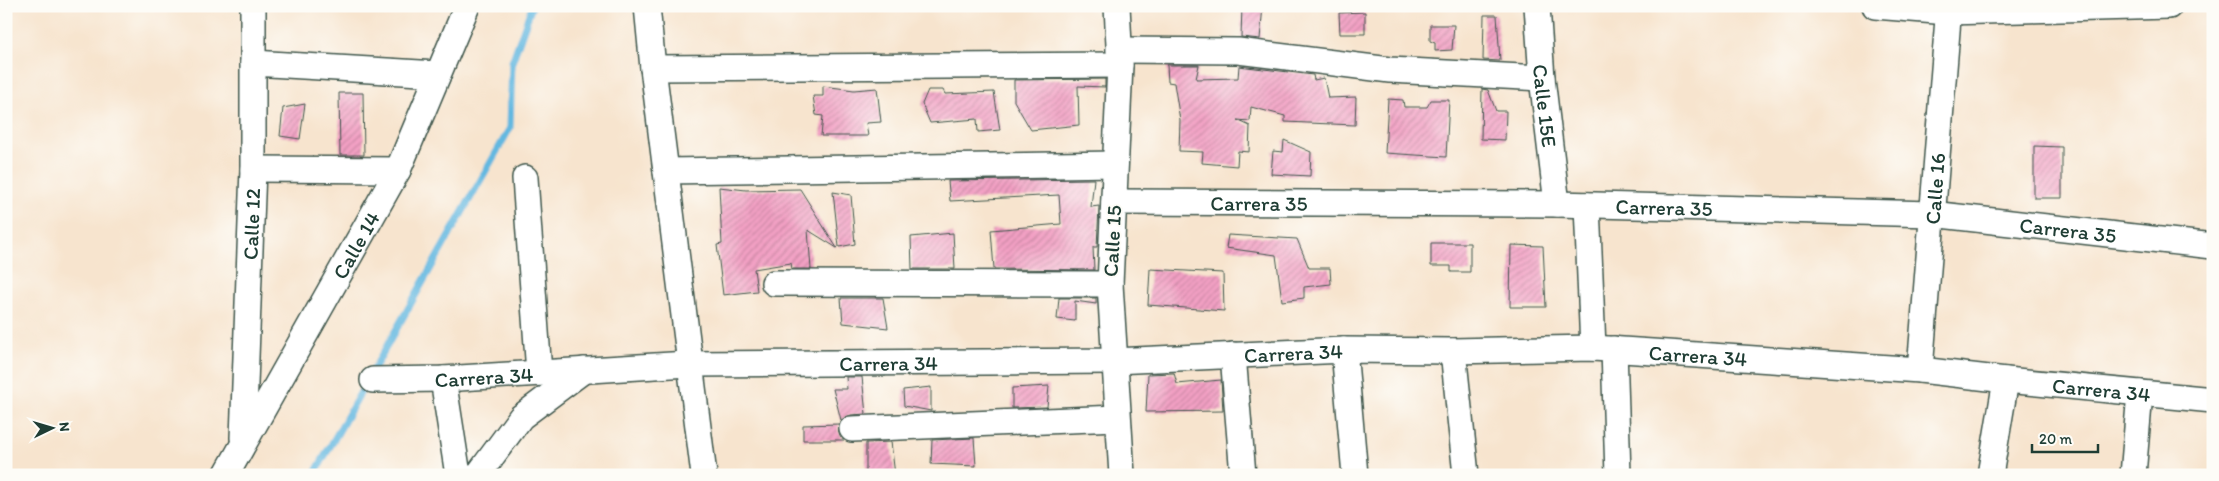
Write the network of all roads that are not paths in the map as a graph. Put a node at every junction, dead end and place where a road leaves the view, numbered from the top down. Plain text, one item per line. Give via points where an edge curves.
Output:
1 (253, 6) edge
2 (467, 6) edge
3 (647, 6) edge
4 (1117, 6) edge
5 (1537, 6) edge
6 (1875, 6) edge
7 (2170, 6) edge
8 (1949, 9) edge
9 (1119, 58) junction
10 (253, 63) junction
11 (653, 68) junction
12 (437, 74) junction
13 (1542, 78) junction
14 (1115, 164) junction
15 (253, 169) junction
16 (398, 170) junction
17 (666, 171) junction
18 (525, 178) dead end
19 (1114, 202) junction
20 (1557, 204) junction
21 (1587, 206) junction
22 (1932, 214) junction
23 (2213, 246) edge
24 (774, 283) dead end
25 (1110, 284) junction
26 (1604, 348) junction
27 (1344, 350) junction
28 (1454, 351) junction
29 (1233, 355) junction
30 (1114, 361) junction
31 (688, 364) junction
32 (584, 370) junction
33 (1920, 370) junction
34 (539, 373) junction
35 (443, 379) junction
36 (373, 380) dead end
37 (2006, 380) junction
38 (2140, 393) junction
39 (2213, 400) edge
40 (1117, 418) junction
41 (852, 429) dead end
42 (243, 443) junction
43 (226, 475) edge
44 (458, 475) edge
45 (478, 475) edge
46 (704, 475) edge
47 (1122, 475) edge
48 (1243, 475) edge
49 (1355, 475) edge
50 (1466, 475) edge
51 (1618, 475) edge
52 (1990, 475) edge
53 (2133, 475) edge

1 - 10 street, Calle 12
2 - 12 street, Calle 14
3 - 11 street
4 - 9 street, Calle 15
5 - 13 street, Calle 15E
6 - 8 street
7 - 8 street
8 - 22 street, Calle 16
9 - 11 street
9 - 13 street via 1238,52 1390,70
9 - 14 street, Calle 15
10 - 12 street
10 - 15 street, Calle 12
11 - 17 street
12 - 16 street, Calle 14
13 - 20 street, Calle 15E
14 - 17 street
14 - 19 street, Calle 15
15 - 16 street
15 - 42 street, Calle 12
16 - 42 street, Calle 14
17 - 31 street
18 - 34 street
19 - 20 street, Carrera 35
19 - 25 street, Calle 15
20 - 21 street, Carrera 35
21 - 22 street, Carrera 35
21 - 26 street
22 - 23 street, Carrera 35
22 - 33 street, Calle 16
24 - 25 street
25 - 30 street, Calle 15
26 - 28 street, Carrera 34
26 - 33 street, Carrera 34
26 - 51 street
27 - 28 street, Carrera 34
27 - 29 street, Carrera 34
27 - 49 street
28 - 50 street
29 - 30 street, Carrera 34
29 - 48 street
30 - 31 street, Carrera 34
30 - 40 street, Calle 15
31 - 32 street, Carrera 34
31 - 46 street
32 - 34 street, Carrera 34
32 - 45 street via 521,416
33 - 37 street, Carrera 34
34 - 35 street, Carrera 34
35 - 36 street, Carrera 34
35 - 44 street
37 - 38 street, Carrera 34
37 - 52 street
38 - 39 street, Carrera 34
38 - 53 street
40 - 41 street
40 - 47 street, Calle 15
42 - 43 street, Calle 14

